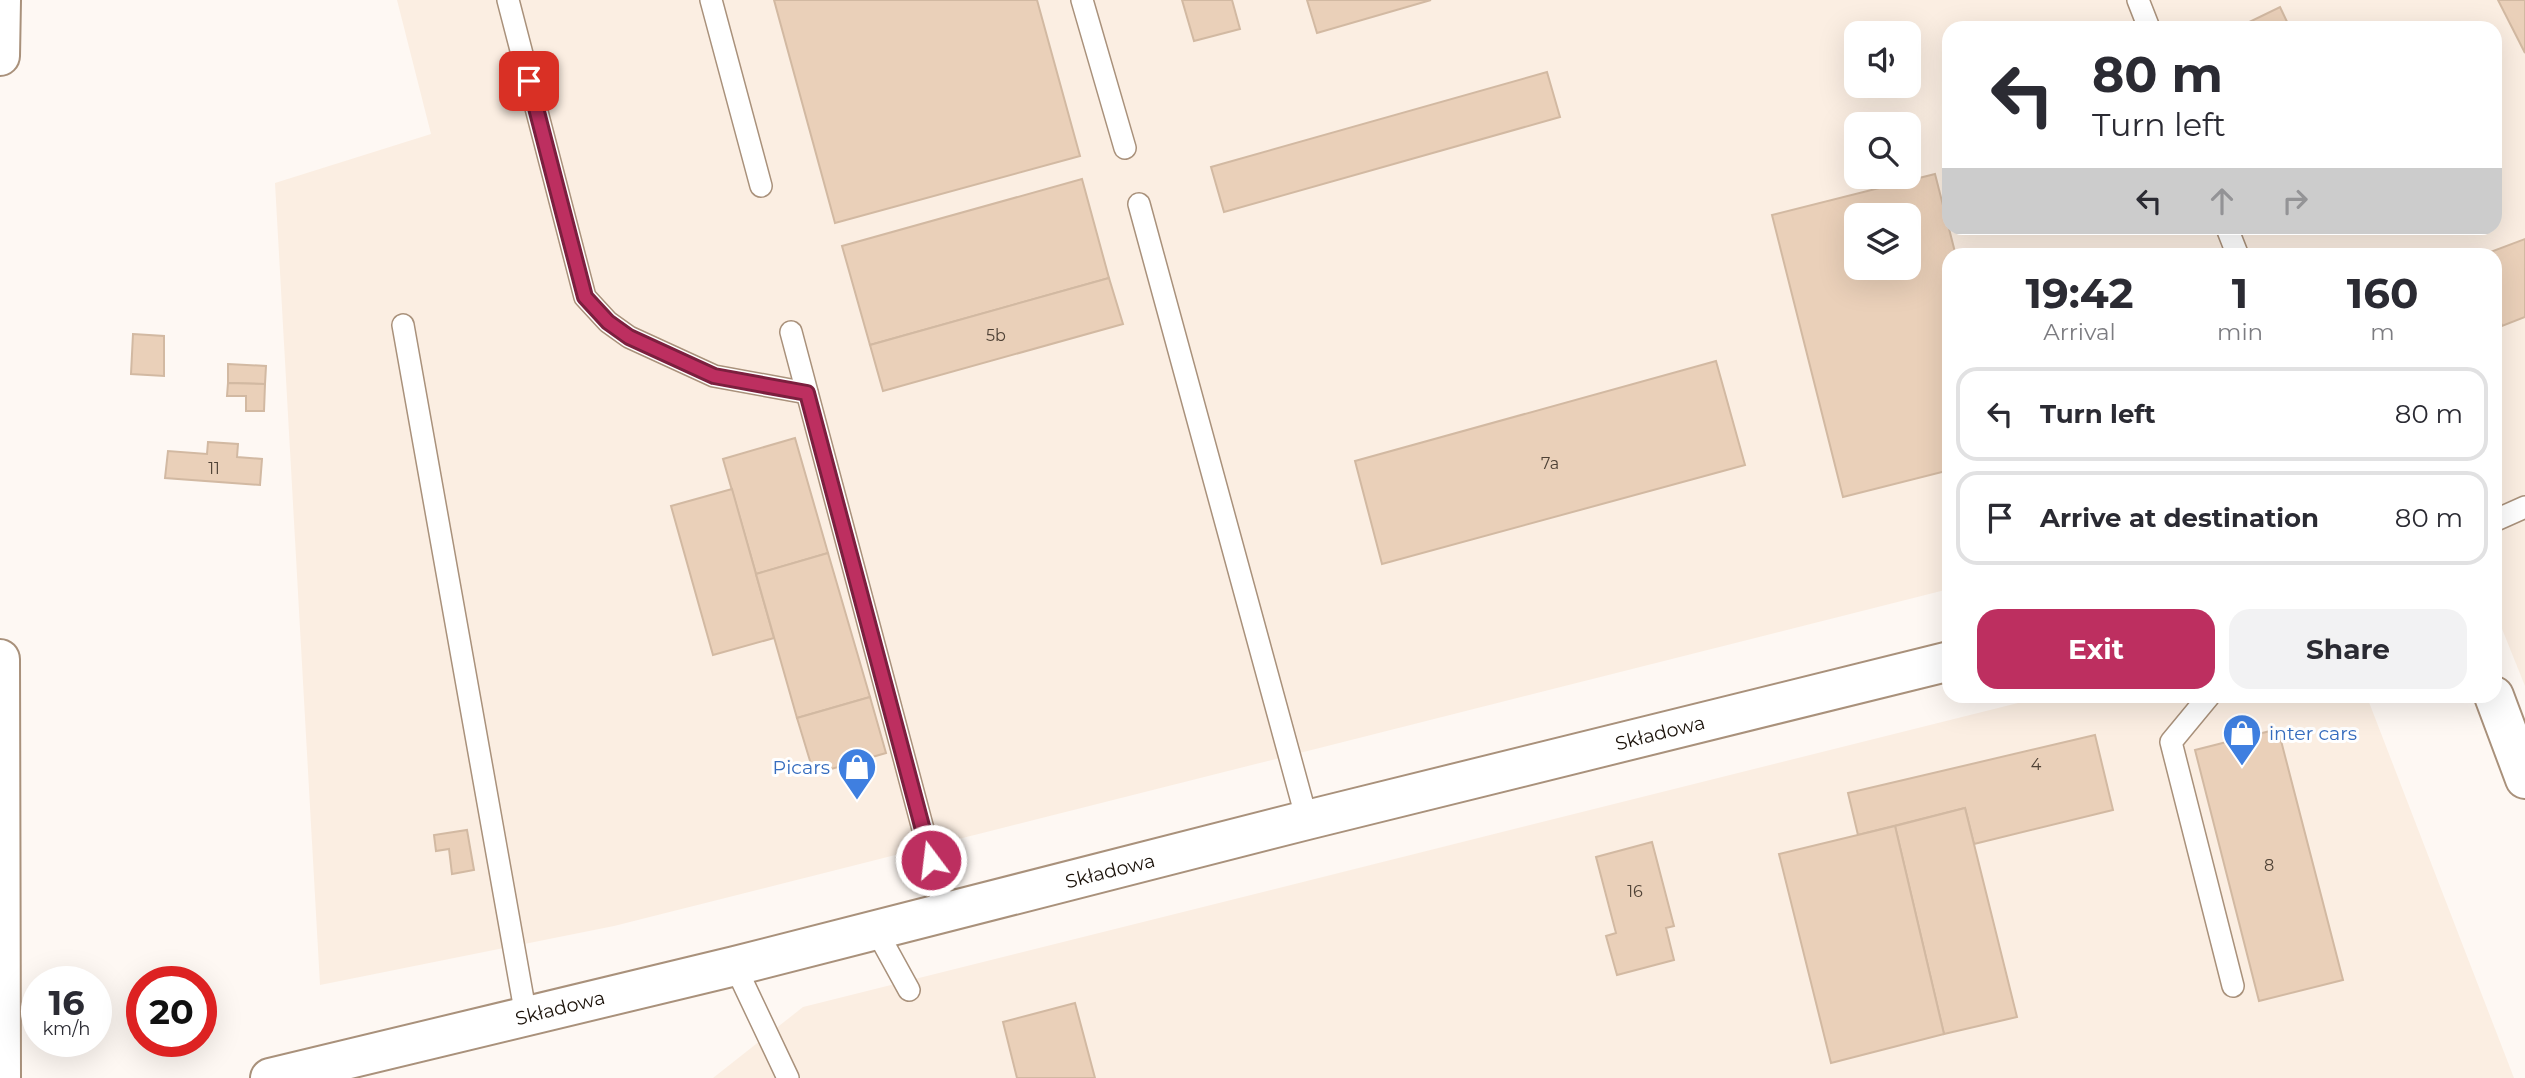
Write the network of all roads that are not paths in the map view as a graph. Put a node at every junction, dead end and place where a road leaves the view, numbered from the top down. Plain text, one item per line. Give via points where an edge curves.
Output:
1 (1, 0) edge
2 (508, 0) edge
3 (711, 0) edge
4 (1082, 0) edge
5 (2138, 0) edge
6 (2146, 21) edge
7 (0, 56) edge
8 (1125, 148) dead end
9 (761, 186) dead end
10 (1139, 204) dead end
11 (403, 325) dead end
12 (791, 332) dead end
13 (807, 393) junction
14 (2525, 508) edge
15 (2502, 518) edge
16 (0, 659) edge
17 (1942, 663) edge
18 (2203, 703) edge
19 (2497, 703) edge
20 (2525, 779) edge
21 (1307, 820) junction
22 (945, 912) junction
23 (876, 930) junction
24 (735, 966) junction
25 (2233, 986) dead end
26 (909, 990) dead end
27 (526, 1016) junction
28 (1, 1078) edge
29 (271, 1078) edge
30 (788, 1078) edge

1 - 7 street
2 - 13 lane via 585,297 629,337 714,376
3 - 9 lane
4 - 8 lane
5 - 6 lane
10 - 21 lane
11 - 27 lane
12 - 13 lane
13 - 22 lane
14 - 15 lane
16 - 28 street
17 - 21 street, Składowa
18 - 25 lane via 2171,742
19 - 20 street
21 - 22 street, Składowa
22 - 23 street, Składowa
23 - 24 street, Składowa
23 - 26 lane
24 - 27 street, Składowa
24 - 30 lane
27 - 29 street, Składowa

